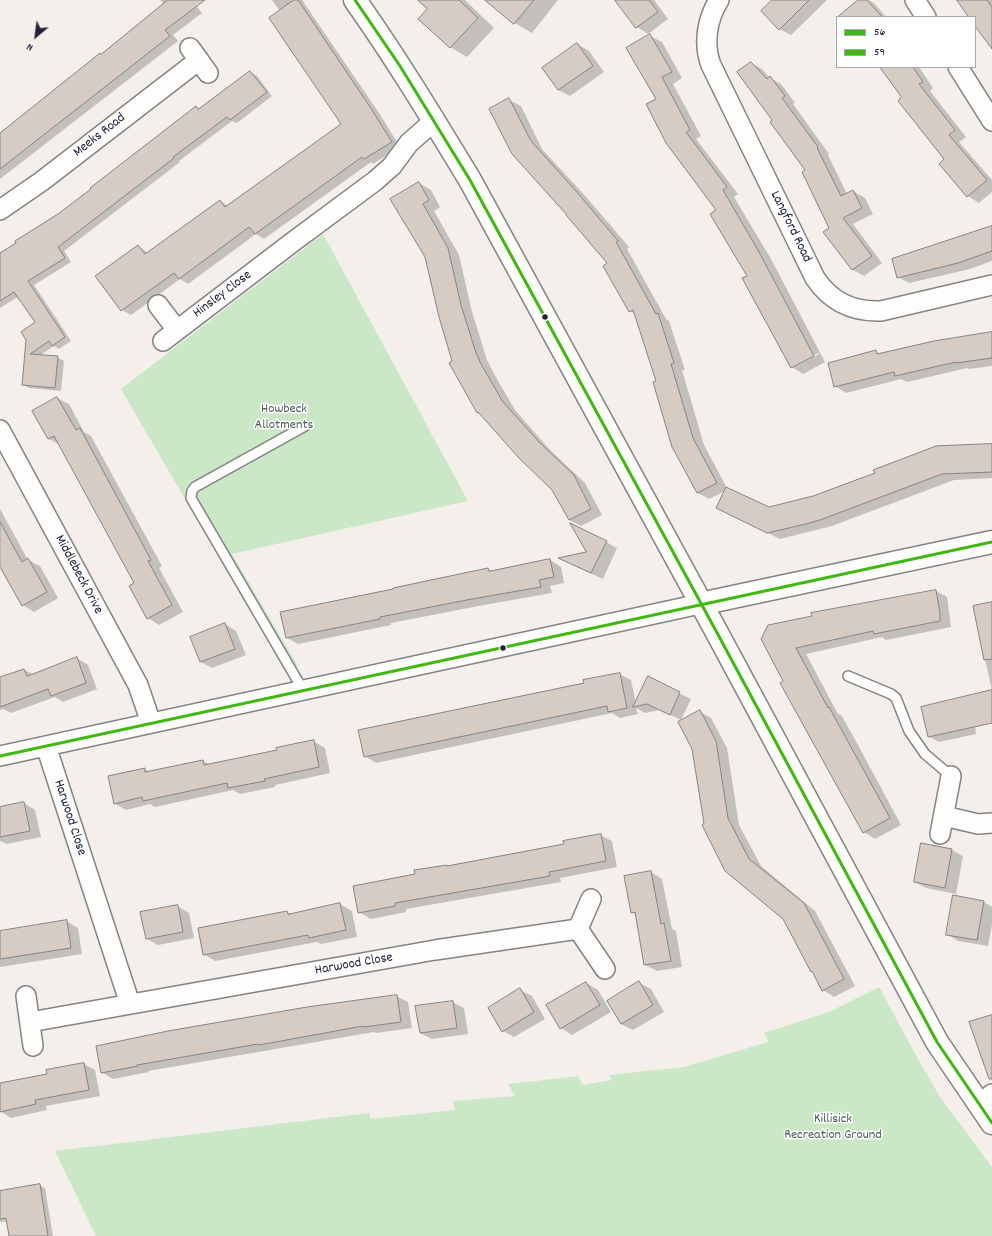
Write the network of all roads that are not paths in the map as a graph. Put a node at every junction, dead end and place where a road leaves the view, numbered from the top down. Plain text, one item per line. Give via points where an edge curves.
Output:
1 (355, 0) edge
2 (719, 0) edge
3 (915, 0) edge
4 (925, 16) edge
5 (199, 60) dead end
6 (959, 68) edge
7 (434, 121) junction
8 (992, 121) edge
9 (0, 210) edge
10 (992, 285) edge
11 (158, 305) dead end
12 (305, 426) dead end
13 (0, 430) edge
14 (992, 542) edge
15 (700, 604) junction
16 (848, 676) dead end
17 (303, 690) junction
18 (151, 723) junction
19 (46, 746) junction
20 (0, 756) edge
21 (951, 776) joint
22 (992, 823) edge
23 (591, 899) dead end
24 (578, 929) junction
25 (605, 969) dead end
26 (26, 996) dead end
27 (130, 1004) junction
28 (30, 1022) junction
29 (33, 1046) dead end
30 (985, 1099) edge
31 (992, 1123) edge

1 - 7 street
2 - 10 street, Langford Road via 712,13 708,33 707,54 711,65 815,278 828,294 854,308 866,312 881,312
3 - 4 street
5 - 9 street, Meeks Road via 42,181
6 - 8 street
7 - 11 street, Hinsley Close via 409,143 392,166 375,181 170,336
7 - 15 street via 473,187
12 - 17 lane via 195,487 191,498
13 - 18 street, Middlebeck Drive via 138,685
14 - 15 street
15 - 17 street
15 - 30 street via 937,1042
16 - 21 lane via 896,698 909,731 924,754
17 - 18 street
18 - 19 street
19 - 20 street
19 - 27 street, Harwood Close
21 - 22 street via 942,825
23 - 24 street
24 - 25 street
24 - 27 street, Harwood Close via 435,950
26 - 28 street
27 - 28 street, Harwood Close
28 - 29 street
30 - 31 street

